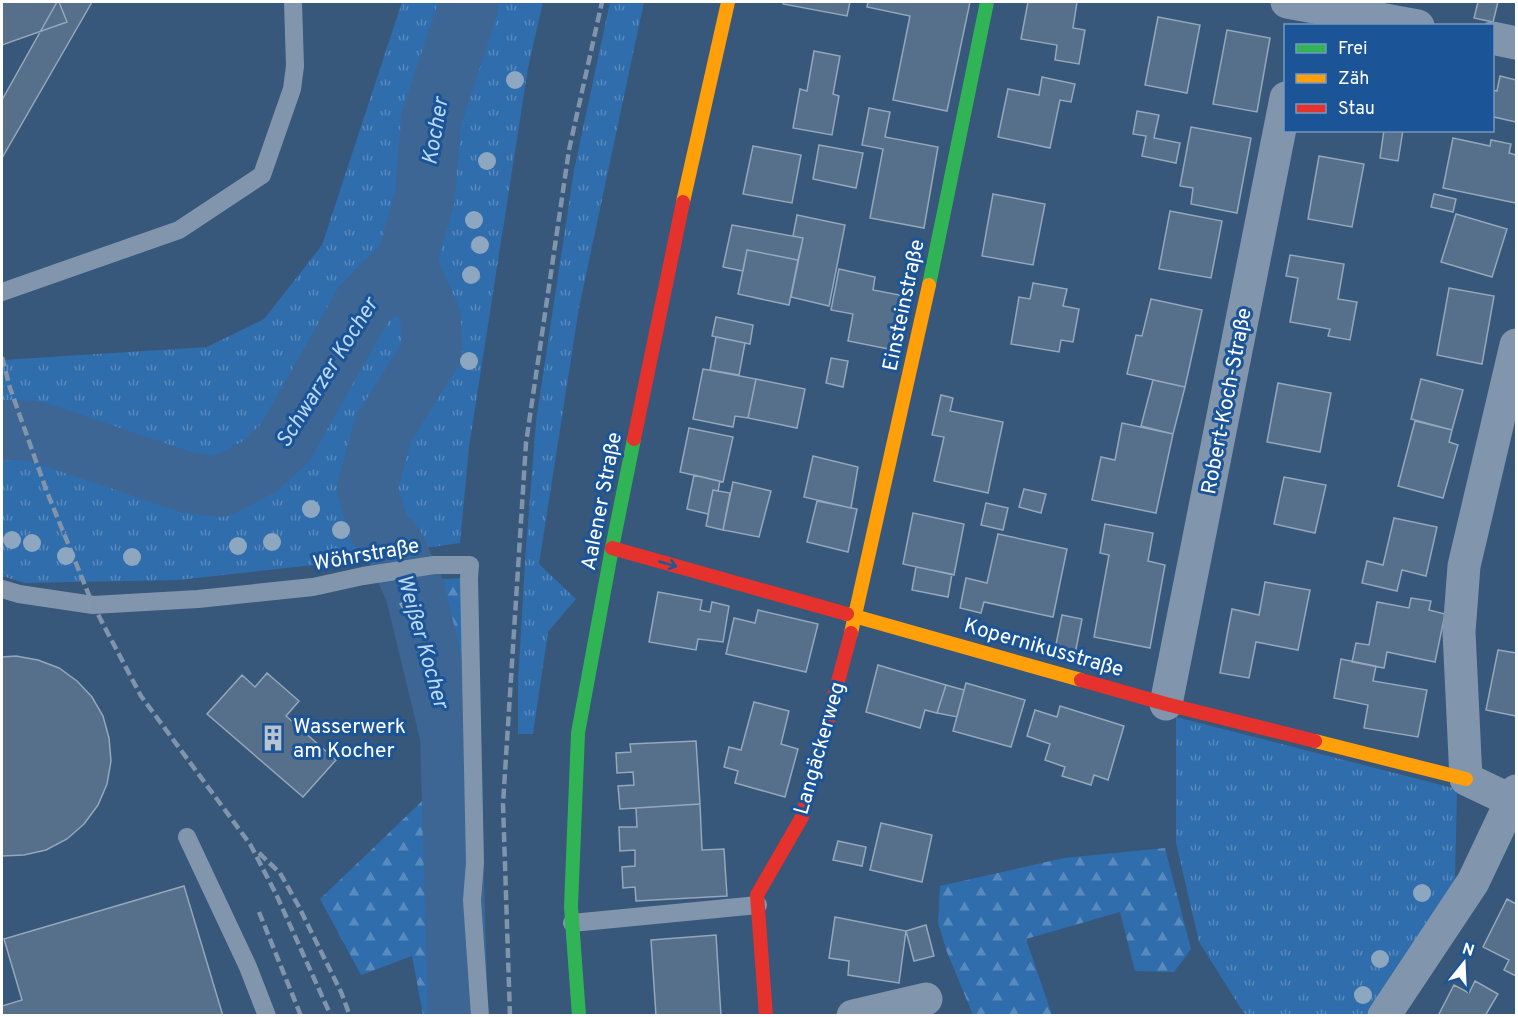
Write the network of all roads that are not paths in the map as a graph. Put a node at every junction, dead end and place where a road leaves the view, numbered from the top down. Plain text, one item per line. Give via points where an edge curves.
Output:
1 (293, 2) edge
2 (728, 2) edge
3 (987, 2) edge
4 (1304, 9) edge
5 (1405, 24) edge
6 (1494, 38) edge
7 (1516, 43) edge
8 (1284, 108) edge
9 (2, 292) edge
10 (1516, 345) edge
11 (612, 548) junction
12 (2, 589) edge
13 (856, 616) junction
14 (1166, 704) junction
15 (1466, 780) junction
16 (1514, 796) edge
17 (187, 837) dead end
18 (758, 905) junction
19 (572, 923) junction
20 (926, 999) dead end
21 (267, 1016) edge
22 (480, 1016) edge
23 (579, 1016) edge
24 (766, 1016) edge
25 (853, 1016) edge
26 (1384, 1016) edge

1 - 9 lane via 292,89 262,175 179,230
2 - 11 street, Aalener Straße
3 - 13 street, Einsteinstraße
4 - 5 street
6 - 7 street
8 - 14 street, Robert-Koch-Straße
10 - 15 street via 1464,566 1460,632
11 -> 13 street, Kopernikusstraße
11 - 19 street, Aalener Straße via 578,733
12 - 22 lane, Wöhrstraße via 93,605 313,587 434,565 470,565 475,862 472,900
13 - 14 street, Kopernikusstraße
13 - 18 street, Langäckerweg via 802,817 757,895
14 - 15 street, Kopernikusstraße
15 - 16 street
16 - 26 street via 1473,882
17 - 21 lane
18 - 19 lane
18 - 24 street, Langäckerweg
19 - 23 street, Aalener Straße
20 - 25 street

